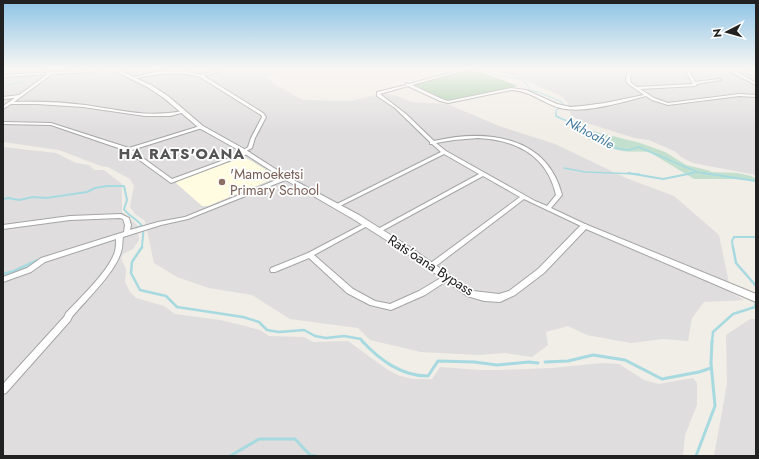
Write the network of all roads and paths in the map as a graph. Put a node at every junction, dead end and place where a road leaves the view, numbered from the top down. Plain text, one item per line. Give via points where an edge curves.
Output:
1 (29, 89) edge
2 (154, 89) edge
3 (223, 89) edge
4 (390, 89) edge
5 (419, 89) edge
6 (516, 89) edge
7 (520, 89) edge
8 (639, 89) edge
9 (647, 95) junction
10 (19, 96) junction
11 (756, 96) edge
12 (3, 98) edge
13 (9, 103) junction
14 (3, 108) edge
15 (183, 112) junction
16 (3, 123) edge
17 (201, 127) junction
18 (432, 143) junction
19 (129, 150) junction
20 (246, 152) junction
21 (444, 152) junction
22 (483, 174) junction
23 (286, 178) junction
24 (524, 197) junction
25 (336, 206) junction
26 (548, 209) junction
27 (367, 224) junction
28 (585, 226) junction
29 (3, 227) edge
30 (378, 231) junction
31 (124, 235) junction
32 (310, 255) junction
33 (430, 267) junction
34 (273, 270) dead end
35 (446, 278) junction
36 (3, 280) edge
37 (756, 298) edge
38 (3, 390) edge

1 - 10 street
2 - 15 street, Rats'oana Bypass
3 - 20 street via 262,114 264,118
4 - 18 street via 378,95 395,106
5 - 6 street via 448,102
7 - 9 street via 531,92 553,105 569,108
8 - 9 street
9 - 11 street via 668,104 739,95
10 - 12 street
10 - 13 street
13 - 14 street
13 - 15 street via 83,106 142,116
15 - 17 street, Rats'oana Bypass
16 - 19 street via 51,124
17 - 19 street
17 - 20 street, Rats'oana Bypass
18 - 21 street
18 - 26 street via 489,138 527,149 549,169 558,185 559,195
19 - 20 street via 171,181
20 - 23 street, Rats'oana Bypass
21 - 22 street
21 - 25 street
22 - 24 street
22 - 30 street
23 - 25 street, Rats'oana Bypass
23 - 31 street via 186,218 160,223
24 - 26 street
24 - 33 street
25 - 27 street, Rats'oana Bypass
26 - 28 street
27 - 30 street, Rats'oana Bypass
27 - 32 street
28 - 35 street, Rats'oana Bypass via 541,272 512,293 500,298 470,294
28 - 37 street
29 - 31 street via 70,218 114,216 126,218 128,225
30 - 33 street, Rats'oana Bypass
31 - 36 street via 43,260 29,270
31 - 38 street via 112,263 98,281 68,319
32 - 34 street
32 - 35 street via 350,291 372,304 391,307 422,293
33 - 35 street, Rats'oana Bypass

